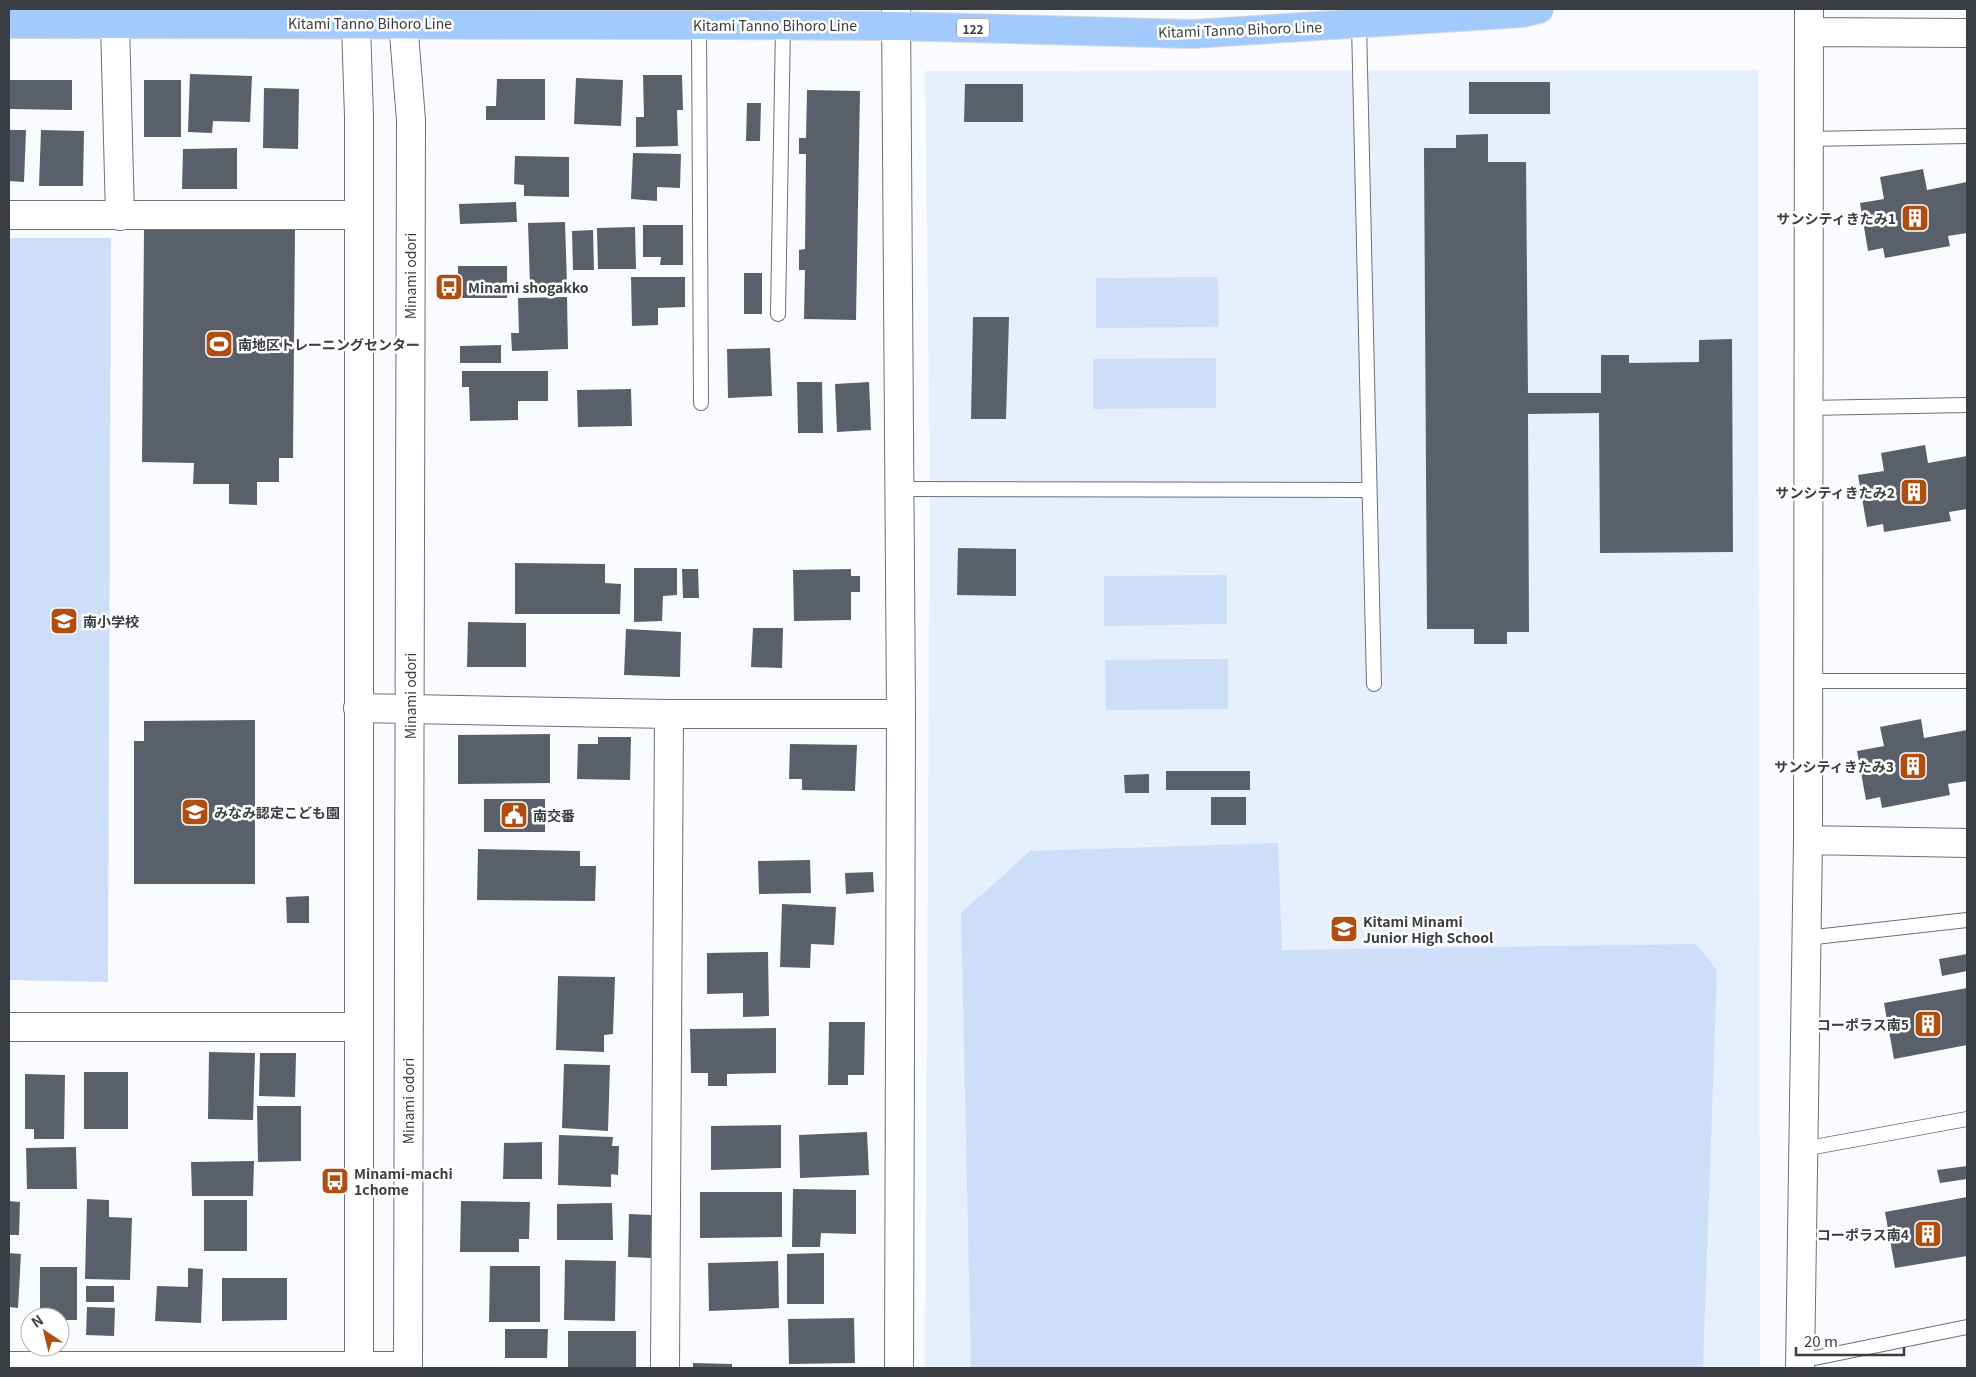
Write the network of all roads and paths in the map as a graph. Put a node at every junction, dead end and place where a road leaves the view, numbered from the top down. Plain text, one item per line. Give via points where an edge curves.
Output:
1 (1540, 9) edge
2 (403, 16) edge
3 (355, 17) edge
4 (896, 18) edge
5 (1809, 20) edge
6 (9, 24) edge
7 (115, 24) junction
8 (1359, 24) junction
9 (699, 25) junction
10 (783, 26) junction
11 (1967, 33) edge
12 (1967, 136) edge
13 (1808, 139) junction
14 (9, 215) edge
15 (358, 215) junction
16 (120, 216) junction
17 (778, 314) dead end
18 (702, 403) dead end
19 (1967, 405) edge
20 (1808, 408) junction
21 (899, 489) junction
22 (1370, 490) junction
23 (1808, 681) junction
24 (1967, 681) edge
25 (1374, 684) dead end
26 (358, 708) junction
27 (410, 709) junction
28 (670, 714) junction
29 (901, 714) junction
30 (1808, 840) junction
31 (1967, 843) edge
32 (1967, 920) edge
33 (1806, 938) junction
34 (9, 1027) edge
35 (358, 1027) junction
36 (1967, 1119) edge
37 (1803, 1149) junction
38 (1967, 1327) edge
39 (1800, 1364) edge
40 (9, 1366) edge
41 (408, 1367) edge
42 (359, 1368) edge
43 (666, 1368) edge
44 (899, 1368) edge

1 - 8 main road, Kitami Tanno Bihoro Line / 122 via 1522,14
2 - 3 main road, Kitami Tanno Bihoro Line / 122
2 - 9 main road, Kitami Tanno Bihoro Line / 122
2 - 27 street, Minami odori via 411,120
3 - 7 main road, Kitami Tanno Bihoro Line / 122
3 - 15 street
4 - 8 main road, Kitami Tanno Bihoro Line / 122 via 1192,34
4 - 10 main road, Kitami Tanno Bihoro Line / 122
4 - 21 street
5 - 11 street
5 - 13 street
6 - 7 main road, Kitami Tanno Bihoro Line / 122
7 - 16 street
8 - 22 lane
9 - 10 main road, Kitami Tanno Bihoro Line / 122
9 - 18 lane
10 - 17 lane
12 - 13 lane
13 - 20 street
14 - 16 street
15 - 16 street
15 - 26 street
19 - 20 lane
20 - 23 street
21 - 22 lane
21 - 29 street
22 - 25 lane
23 - 24 lane
23 - 30 street
26 - 27 street
26 - 35 street
27 - 28 street
27 - 41 street, Minami odori
28 - 29 street
28 - 43 street
29 - 44 street
30 - 31 street
30 - 33 street
32 - 33 lane
33 - 37 street
34 - 35 street
35 - 42 street
36 - 37 lane
37 - 39 street
38 - 39 lane
40 - 42 street
41 - 42 street

